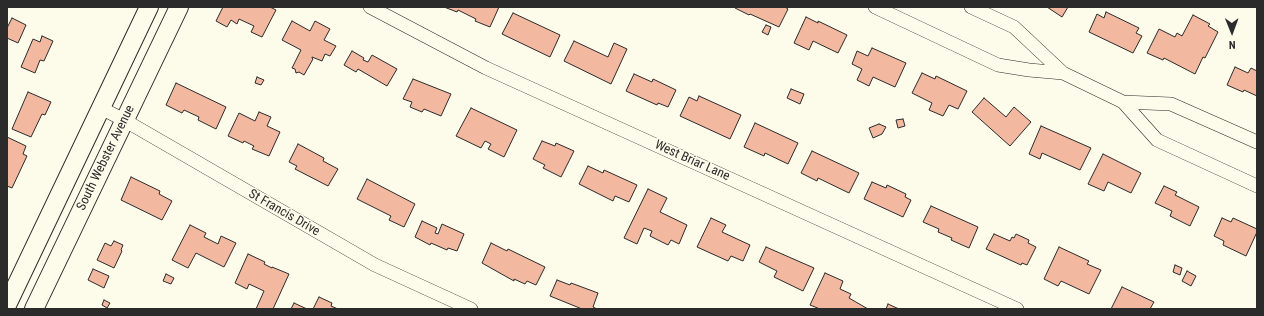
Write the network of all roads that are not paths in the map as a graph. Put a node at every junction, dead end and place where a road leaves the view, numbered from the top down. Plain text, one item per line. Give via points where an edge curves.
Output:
1 (149, 7) edge
2 (179, 7) edge
3 (370, 7) edge
4 (875, 7) edge
5 (971, 7) edge
6 (1062, 73) junction
7 (1123, 102) junction
8 (101, 108) junction
9 (124, 120) junction
10 (1257, 142) edge
11 (1257, 186) edge
12 (7, 305) edge
13 (34, 309) edge
14 (471, 309) edge
15 (1017, 309) edge

1 - 8 main road, South Webster Avenue
2 - 9 main road, South Webster Avenue
3 - 15 street, West Briar Lane via 486,68
4 - 6 street via 998,66
5 - 6 street via 1014,27
6 - 7 street
7 - 10 street via 1171,104
7 - 11 street via 1157,140
8 - 9 street, St Francis Drive
8 - 12 main road, South Webster Avenue
9 - 13 main road, South Webster Avenue
9 - 14 street, St Francis Drive via 375,265

